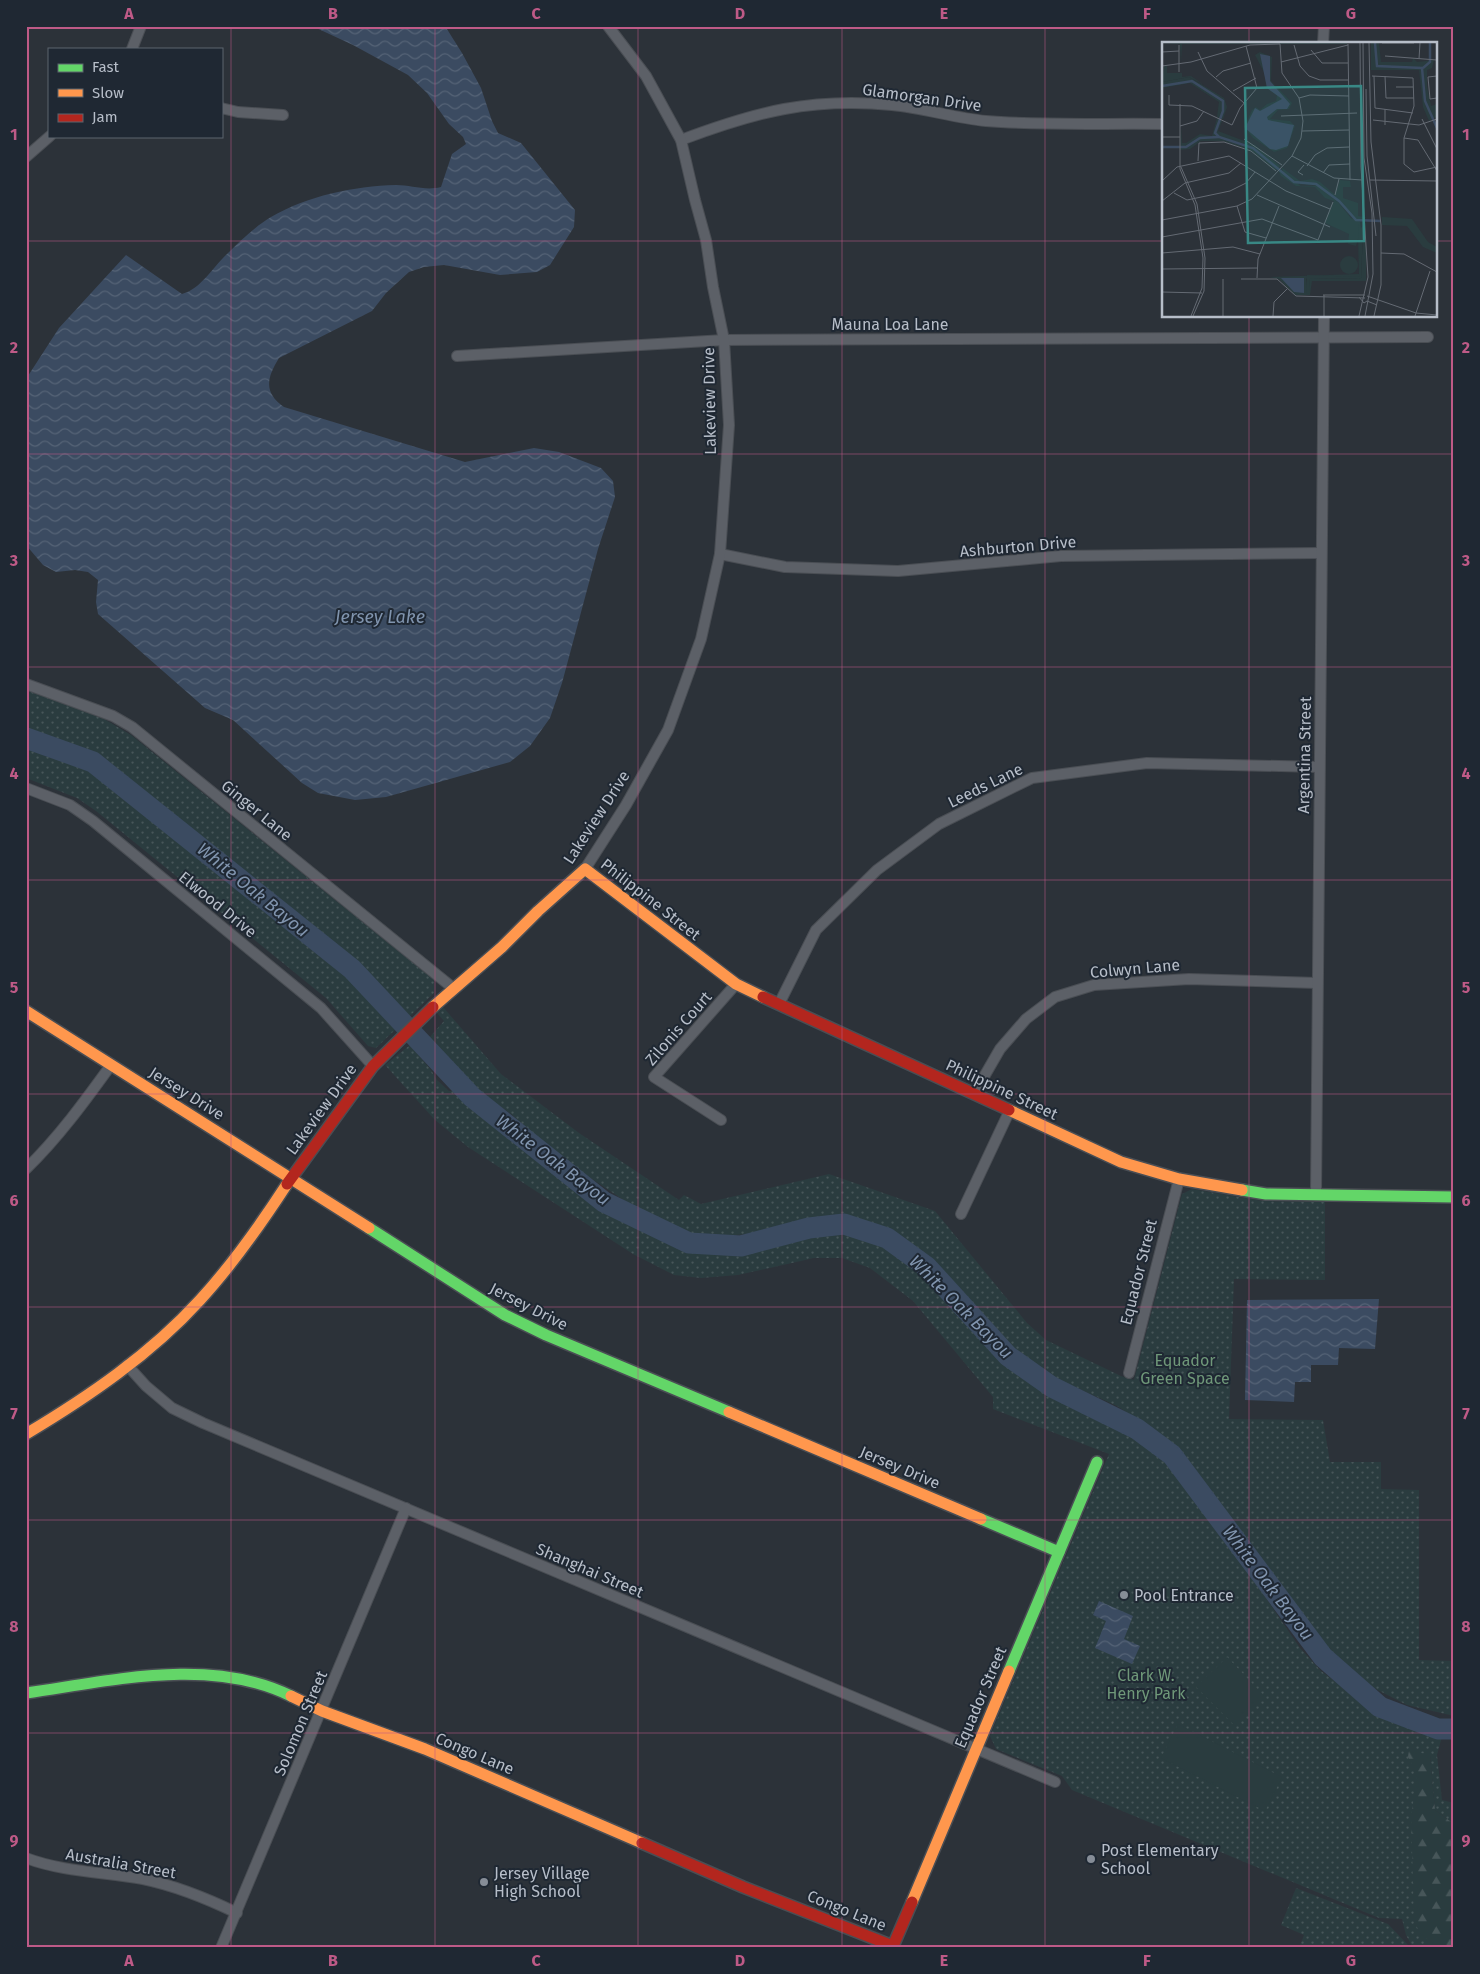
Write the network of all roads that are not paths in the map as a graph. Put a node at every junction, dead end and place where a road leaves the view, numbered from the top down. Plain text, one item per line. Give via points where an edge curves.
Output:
1 (141, 26) edge
2 (608, 26) edge
3 (1324, 26) edge
4 (1323, 42) edge
5 (132, 48) edge
6 (222, 108) edge
7 (283, 115) dead end
8 (1162, 124) edge
9 (48, 138) edge
10 (682, 140) junction
11 (26, 157) edge
12 (1324, 318) edge
13 (1324, 336) junction
14 (1428, 336) dead end
15 (724, 340) junction
16 (457, 356) dead end
17 (1321, 553) junction
18 (720, 554) junction
19 (26, 684) edge
20 (1319, 767) junction
21 (26, 788) edge
22 (585, 869) junction
23 (1317, 983) junction
24 (736, 984) junction
25 (453, 988) junction
26 (779, 1004) junction
27 (26, 1011) edge
28 (111, 1065) junction
29 (374, 1066) junction
30 (974, 1094) junction
31 (1009, 1112) junction
32 (721, 1120) dead end
33 (26, 1169) edge
34 (291, 1178) junction
35 (1179, 1179) junction
36 (1316, 1194) junction
37 (1454, 1197) edge
38 (961, 1214) dead end
39 (127, 1366) junction
40 (1129, 1373) dead end
41 (26, 1434) edge
42 (1097, 1462) dead end
43 (406, 1508) junction
44 (1059, 1552) junction
45 (26, 1693) edge
46 (322, 1711) junction
47 (975, 1749) junction
48 (1055, 1782) dead end
49 (26, 1858) edge
50 (237, 1913) junction
51 (893, 1946) joint
52 (221, 1948) edge

1 - 5 street
2 - 10 street, Lakeview Drive via 646,76
3 - 4 street
6 - 7 street
8 - 10 street, Glamorgan Drive via 1000,122 894,105 831,102 764,112
9 - 11 street
10 - 15 street, Lakeview Drive via 706,240
12 - 13 street, Argentina Street
13 - 14 street, Mauna Loa Lane
13 - 15 street, Mauna Loa Lane
13 - 17 street, Argentina Street
15 - 16 street, Mauna Loa Lane
15 - 18 street, Lakeview Drive via 729,425
17 - 18 street, Ashburton Drive via 1061,556 898,572 785,567
17 - 20 street, Argentina Street
18 - 22 street, Lakeview Drive via 701,639 668,730
19 - 25 street, Ginger Lane via 113,716 132,727
20 - 23 street, Argentina Street
20 - 26 street, Leeds Lane via 1147,762 1032,778 939,824 878,870 816,930
21 - 29 street, Elwood Drive via 70,805 93,822 322,1008
22 - 24 street, Philippine Street
22 - 25 street, Lakeview Drive
23 - 30 street, Colwyn Lane via 1189,979 1094,985 1055,997 1026,1019 1000,1049
23 - 36 street, Argentina Street
24 - 26 street, Philippine Street
24 - 32 street, Zilonis Court via 654,1077
25 - 29 street, Lakeview Drive
26 - 30 street, Philippine Street
27 - 28 street, Jersey Drive
28 - 33 street
28 - 34 street, Jersey Drive
29 - 34 street, Lakeview Drive
30 - 31 street, Philippine Street
31 - 35 street, Philippine Street via 1121,1162
31 - 38 street
34 - 39 street, Lakeview Drive via 263,1221 200,1300
34 - 44 street, Jersey Drive via 505,1315 546,1335
35 - 36 street, Philippine Street via 1266,1194
35 - 40 street, Equador Street
36 - 37 street, Philippine Street
39 - 41 street, Lakeview Drive via 72,1407
39 - 43 street, Shanghai Street via 172,1408
42 - 44 street, Equador Street
43 - 46 street, Solomon Street
43 - 47 street, Shanghai Street
44 - 47 street, Equador Street
45 - 46 street, Congo Lane via 133,1678 189,1674 250,1680
46 - 50 street, Solomon Street
46 - 51 street, Congo Lane via 425,1749 740,1886
47 - 48 street, Shanghai Street
47 - 51 street, Equador Street
49 - 50 street, Australia Street via 43,1864 176,1887
50 - 52 street, Solomon Street

